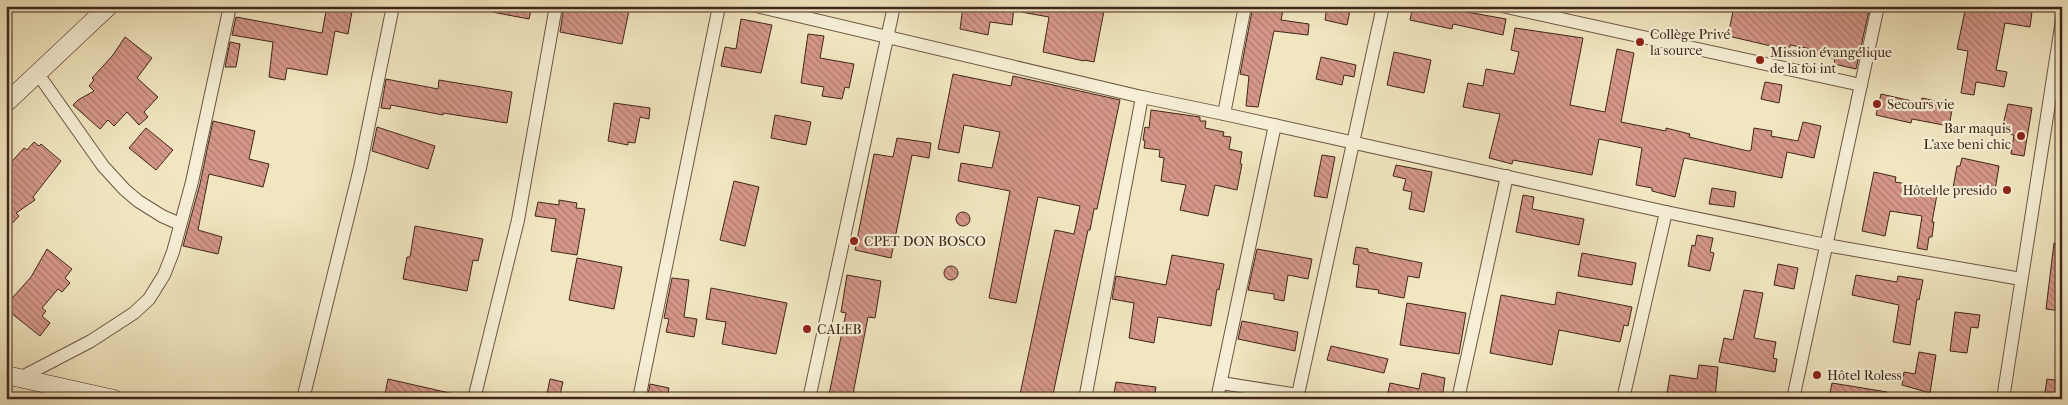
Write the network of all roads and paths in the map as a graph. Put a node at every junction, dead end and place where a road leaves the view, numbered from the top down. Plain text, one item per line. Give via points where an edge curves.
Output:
1 (110, 6) edge
2 (230, 6) edge
3 (393, 6) edge
4 (556, 6) edge
5 (719, 6) edge
6 (756, 6) edge
7 (894, 6) edge
8 (1245, 6) edge
9 (1383, 6) edge
10 (1502, 6) edge
11 (1878, 6) edge
12 (2062, 20) edge
13 (888, 37) junction
14 (38, 74) junction
15 (1861, 85) junction
16 (1142, 97) junction
17 (6, 103) edge
18 (1224, 114) junction
19 (1275, 126) junction
20 (1353, 142) junction
21 (1507, 176) junction
22 (1666, 212) junction
23 (180, 224) junction
24 (1826, 245) junction
25 (2022, 279) junction
26 (13, 377) edge
27 (1221, 383) junction
28 (1298, 397) edge
29 (114, 399) edge
30 (303, 399) edge
31 (474, 399) edge
32 (639, 399) edge
33 (809, 399) edge
34 (1085, 399) edge
35 (1217, 399) edge
36 (1458, 399) edge
37 (1623, 399) edge
38 (1793, 399) edge
39 (2003, 399) edge

1 - 14 street
2 - 23 street
3 - 30 street via 360,168
4 - 31 street via 518,220
5 - 32 street
6 - 13 street
7 - 13 street
8 - 18 street
9 - 20 street
10 - 15 street
11 - 15 street
12 - 25 street
13 - 16 street
13 - 33 street
14 - 17 street
14 - 23 street via 103,166 124,190 162,216
15 - 24 street
16 - 18 street
16 - 34 street
18 - 19 street
19 - 20 street
19 - 27 street
20 - 21 street
20 - 28 street
21 - 22 street
21 - 36 street
22 - 24 street
22 - 37 street
23 - 26 street via 164,275 149,299 134,313 97,337
24 - 25 street
24 - 38 street
25 - 39 street
26 - 29 street
27 - 28 street
27 - 35 street

